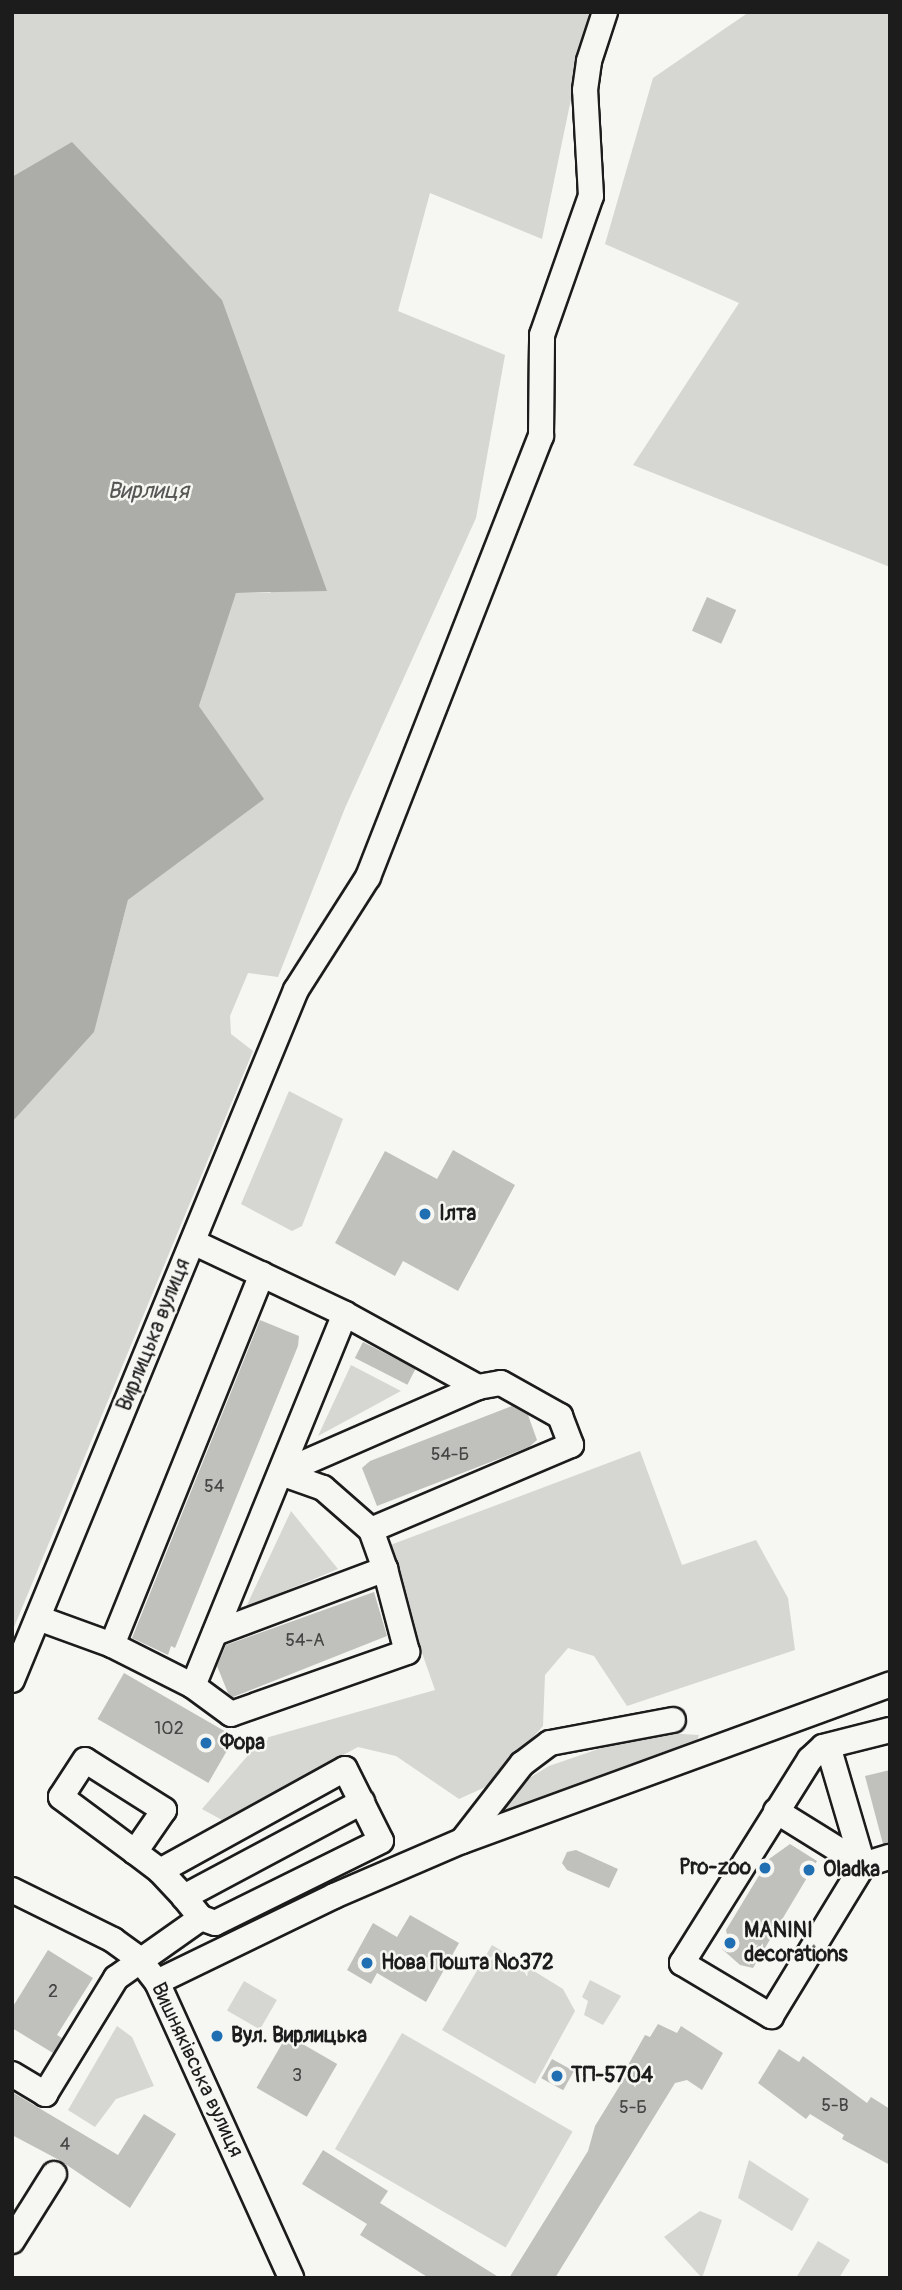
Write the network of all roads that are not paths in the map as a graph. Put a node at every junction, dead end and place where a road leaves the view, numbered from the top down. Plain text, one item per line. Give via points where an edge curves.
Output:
1 (605, 12) edge
2 (193, 1242) junction
3 (262, 1274) junction
4 (345, 1314) junction
5 (478, 1387) junction
6 (281, 1473) junction
7 (371, 1530) junction
8 (385, 1569) junction
9 (38, 1618) junction
10 (215, 1633) junction
11 (112, 1645) junction
12 (12, 1679) edge
13 (890, 1684) edge
14 (193, 1686) junction
15 (673, 1720) dead end
16 (890, 1730) edge
17 (828, 1746) junction
18 (362, 1802) junction
19 (776, 1811) junction
20 (462, 1841) junction
21 (135, 1852) dead end
22 (890, 1857) edge
23 (863, 1866) junction
24 (160, 1871) junction
25 (12, 1890) edge
26 (184, 1897) junction
27 (201, 1918) junction
28 (138, 1959) junction
29 (158, 1982) junction
30 (12, 2074) edge
31 (54, 2174) dead end
32 (12, 2241) edge
33 (292, 2278) edge

1 - 2 street, Вирлицька вулиця via 585,90 591,196 542,335 541,436 368,877 296,990
2 - 3 street
2 - 9 street, Вирлицька вулиця
3 - 4 street
3 - 11 street
4 - 5 street
4 - 6 street
5 - 6 street
5 - 7 street via 501,1383 560,1416 571,1446
6 - 7 street via 323,1488
6 - 10 street
7 - 8 street
8 - 10 street
8 - 14 street via 407,1652 231,1714
9 - 11 street
9 - 12 street, Вирлицька вулиця
10 - 14 street
11 - 14 street
13 - 20 street
15 - 20 street via 551,1743 522,1764
16 - 17 street
17 - 19 street via 810,1759
17 - 23 street
18 - 24 street via 345,1769
18 - 26 street
18 - 27 street via 382,1842 215,1923
19 - 23 street
19 - 23 street via 682,1962 771,2016
20 - 29 street via 334,1896
21 - 24 street
22 - 23 street
24 - 26 street
25 - 28 street, Вишняківська вулиця via 97,1931
26 - 27 street
27 - 28 street
28 - 29 street, Вишняківська вулиця
28 - 30 street via 116,1978 45,2094
29 - 33 street, Вишняківська вулиця
31 - 32 street

